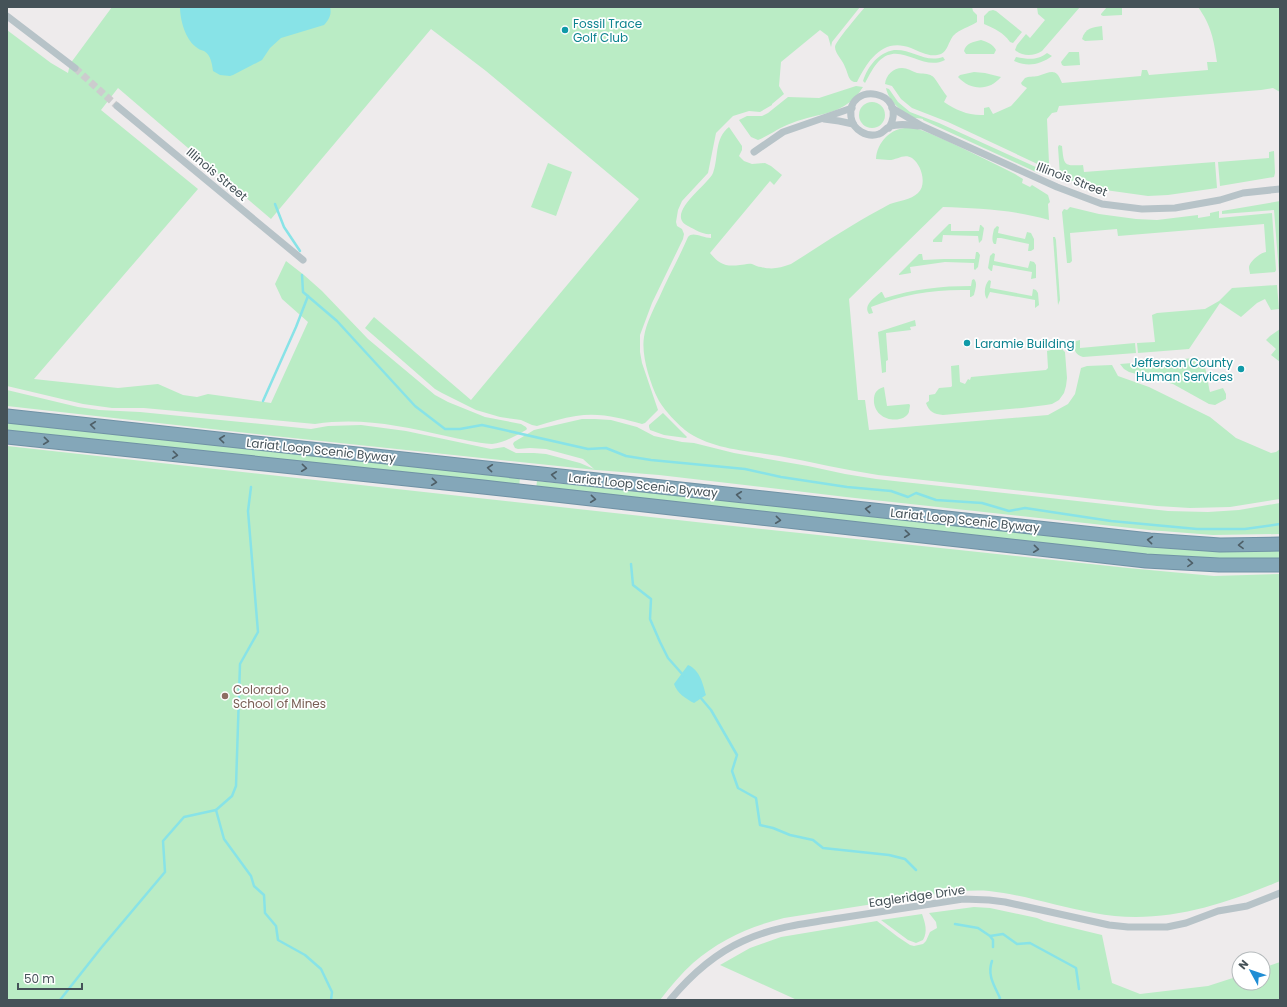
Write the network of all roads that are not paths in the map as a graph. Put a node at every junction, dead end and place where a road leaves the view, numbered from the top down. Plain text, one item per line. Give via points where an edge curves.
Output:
1 (7, 16) edge
2 (75, 68) tunnel mouth
3 (118, 106) tunnel mouth
4 (852, 108) junction
5 (892, 108) junction
6 (822, 119) junction
7 (853, 124) junction
8 (922, 126) junction
9 (889, 128) junction
10 (754, 152) dead end
11 (1280, 189) edge
12 (303, 260) dead end
13 (7, 416) edge
14 (7, 437) edge
15 (529, 472) junction
16 (526, 492) junction
17 (1280, 544) edge
18 (1280, 565) edge
19 (1280, 893) edge
20 (674, 999) edge

1 - 2 street
3 - 12 street, Illinois Street
4 - 5 street via 860,97 872,93 884,97
4 - 6 street
4 - 7 street
5 - 8 street, Illinois Street
5 - 9 street via 892,122
6 - 7 street
6 - 10 street via 783,132
7 - 9 street via 860,132 872,136
8 - 9 street via 903,124
8 - 11 street, Illinois Street via 1057,187 1102,204 1142,209 1175,208 1243,193
15 -> 13 highway, Lariat Loop Scenic Byway
14 -> 16 highway, Lariat Loop Scenic Byway
15 - 16 highway
17 -> 15 highway, Lariat Loop Scenic Byway via 1220,546 1150,540
16 -> 18 highway, Lariat Loop Scenic Byway via 1146,561
19 - 20 street, Eagleridge Drive via 1247,906 1218,911 1167,927 1109,925 1005,902 963,899 783,927 744,940 706,964 683,985

